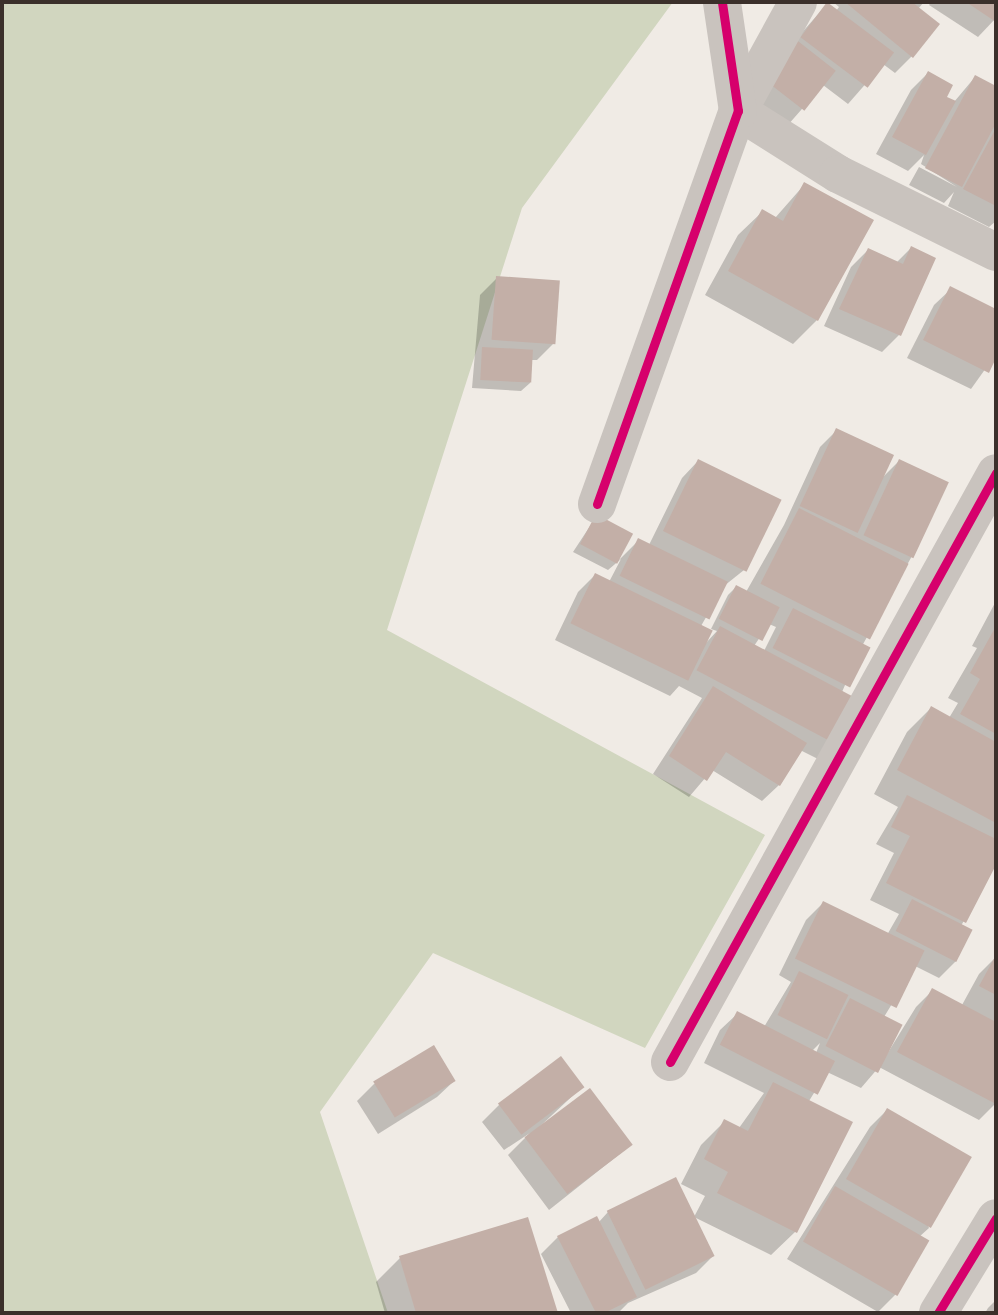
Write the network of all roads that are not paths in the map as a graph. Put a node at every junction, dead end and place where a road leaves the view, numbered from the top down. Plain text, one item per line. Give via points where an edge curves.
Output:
1 (722, 2) edge
2 (798, 2) edge
3 (738, 111) junction
4 (996, 252) edge
5 (996, 473) edge
6 (597, 505) dead end
7 (670, 1062) dead end
8 (996, 1218) edge
9 (938, 1313) edge

1 - 3 street
2 - 3 street
3 - 4 street via 838,174
3 - 6 street
5 - 7 street
8 - 9 street

